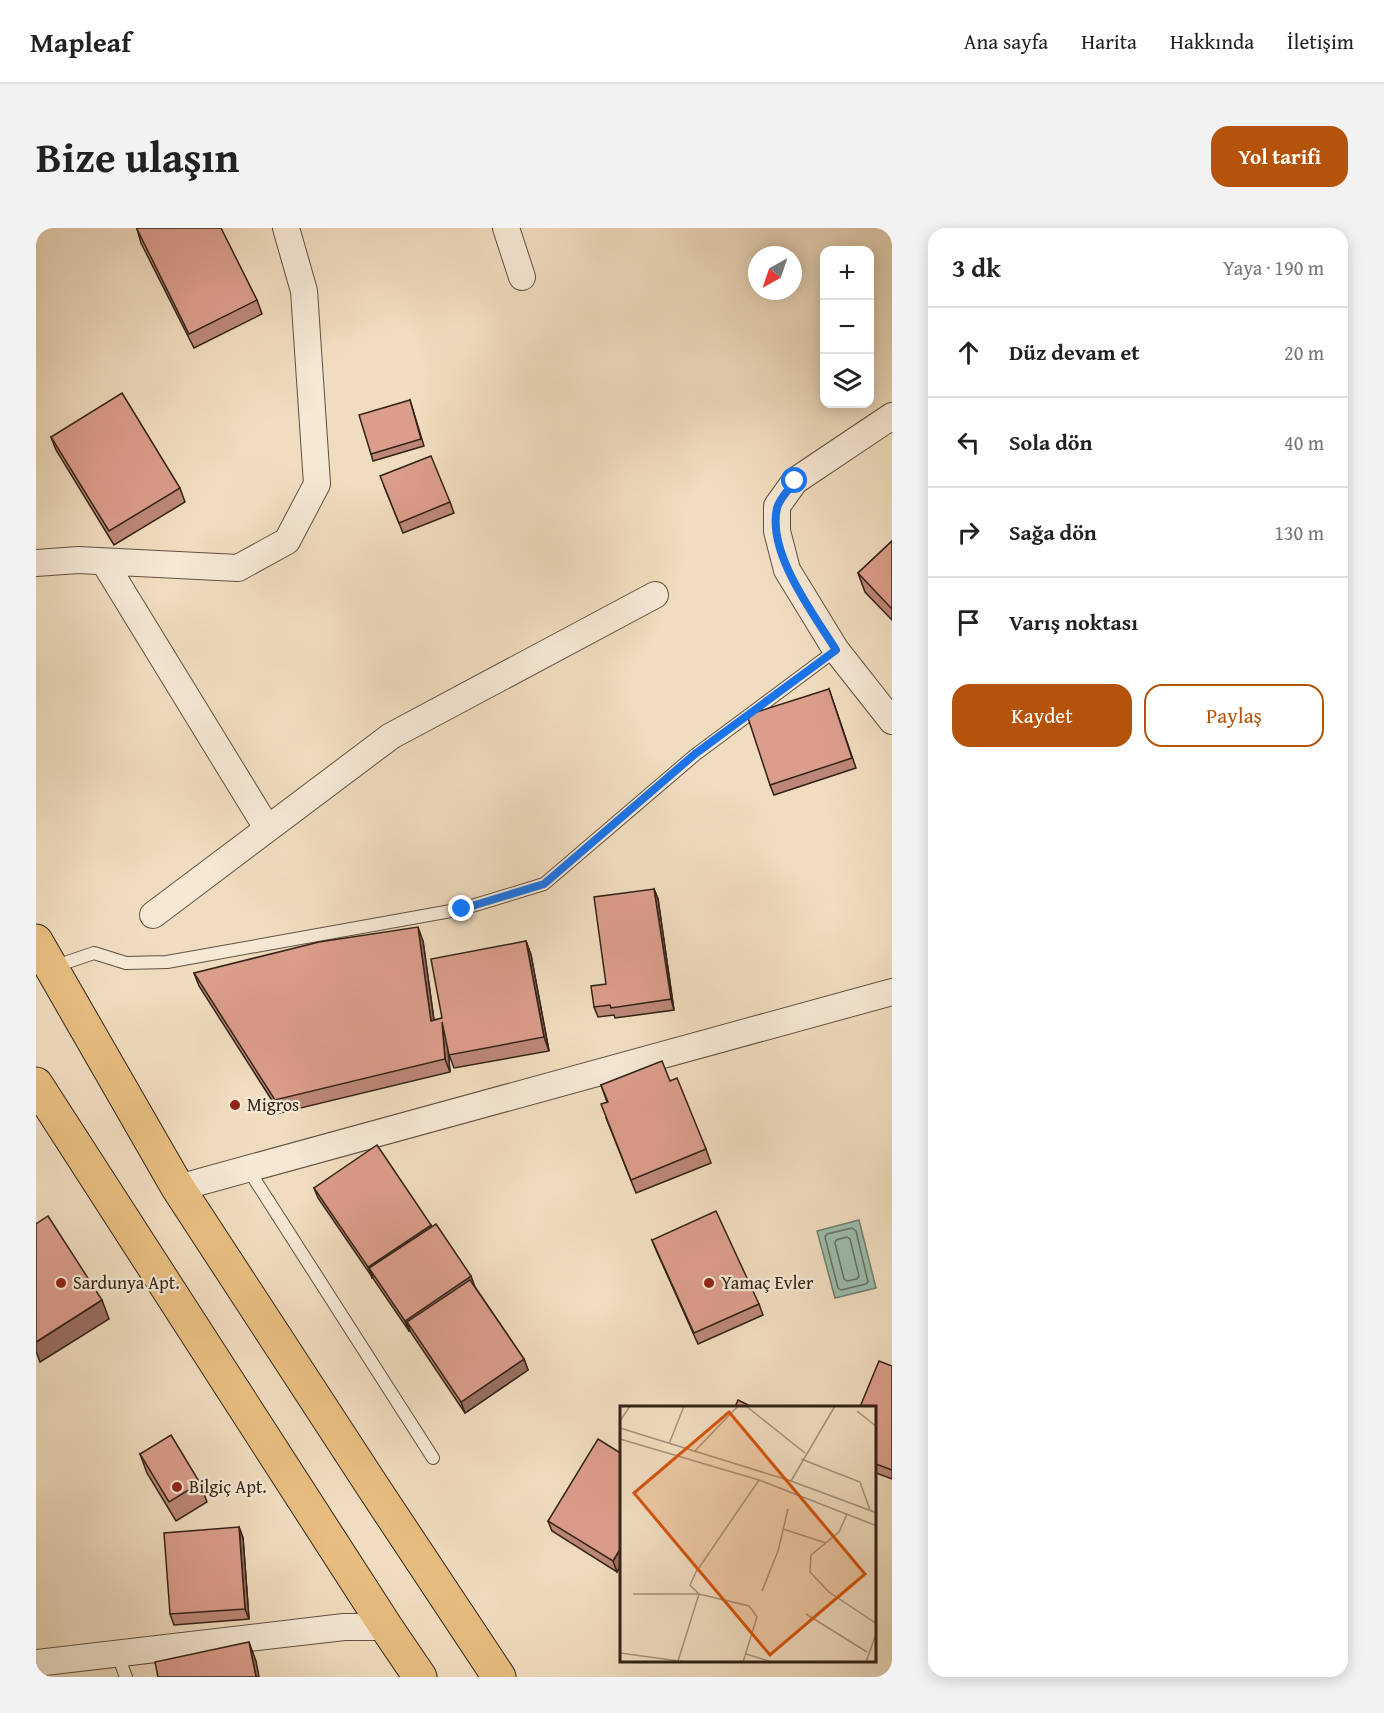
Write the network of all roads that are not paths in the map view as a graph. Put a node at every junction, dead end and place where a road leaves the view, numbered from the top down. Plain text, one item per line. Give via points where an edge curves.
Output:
1 (286, 228) edge
2 (506, 228) edge
3 (522, 277) dead end
4 (892, 416) edge
5 (104, 562) junction
6 (36, 563) edge
7 (655, 595) dead end
8 (836, 650) junction
9 (892, 721) edge
10 (267, 828) junction
11 (153, 915) dead end
12 (43, 954) edge
13 (892, 992) edge
14 (36, 1084) edge
15 (248, 1168) junction
16 (178, 1188) junction
17 (433, 1458) dead end
18 (386, 1627) junction
19 (117, 1653) junction
20 (36, 1663) edge
21 (126, 1677) edge
22 (420, 1677) edge
23 (500, 1677) edge

1 - 5 street via 304,291 317,484 287,541 238,568
2 - 3 street
4 - 8 street via 795,481 777,506 777,531 787,570
5 - 6 street
5 - 10 street
7 - 10 street via 391,736
8 - 9 street
8 - 12 lane via 695,754 544,884 462,909 166,962 126,963 94,953
10 - 11 street
12 - 16 main road
13 - 15 street
14 - 18 main road
15 - 16 street
15 - 17 lane
16 - 23 main road
18 - 19 street via 344,1627
18 - 22 main road
19 - 20 street
19 - 21 lane

